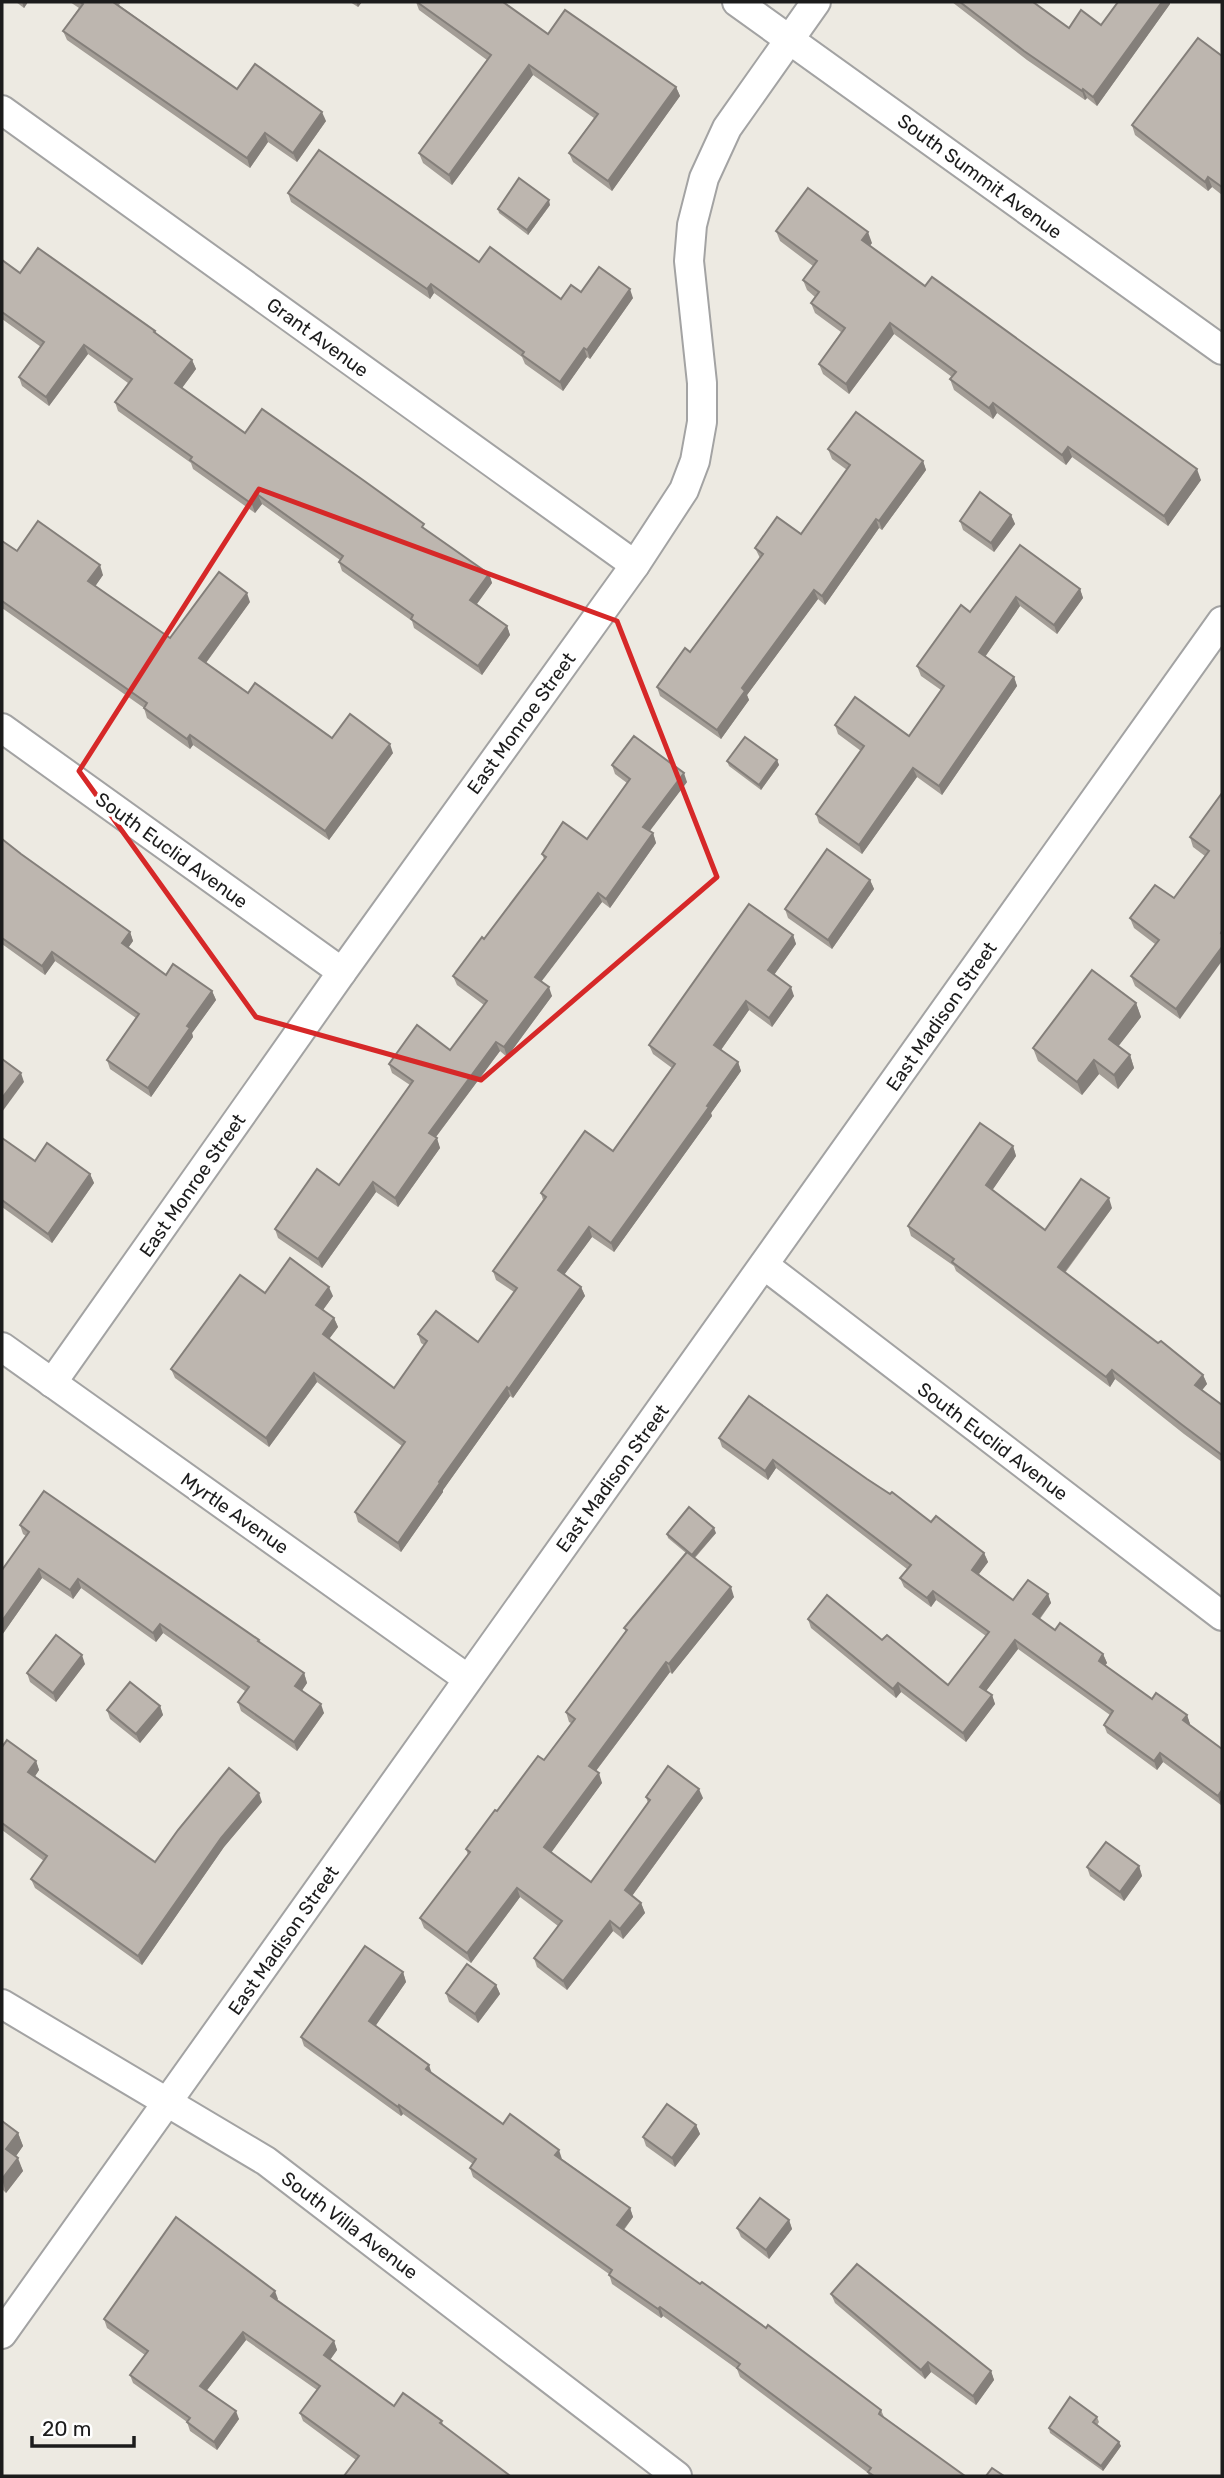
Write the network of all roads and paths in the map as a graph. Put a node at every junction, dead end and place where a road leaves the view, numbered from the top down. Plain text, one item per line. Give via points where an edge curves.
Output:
1 (737, 2) edge
2 (816, 2) edge
3 (789, 39) junction
4 (2, 110) edge
5 (1222, 350) edge
6 (635, 565) junction
7 (1222, 621) edge
8 (2, 728) edge
9 (342, 972) junction
10 (764, 1265) junction
11 (2, 1347) edge
12 (52, 1383) junction
13 (1222, 1616) edge
14 (468, 1679) junction
15 (2, 2004) edge
16 (167, 2104) junction
17 (2, 2334) edge
18 (677, 2476) edge

1 - 3 street, South Summit Avenue
2 - 3 street, East Monroe Street
3 - 5 street, South Summit Avenue
3 - 6 street, East Monroe Street via 727,128 704,178 689,261 702,422 684,490
4 - 6 street, Grant Avenue
6 - 9 street, East Monroe Street
7 - 10 street, East Madison Street
8 - 9 street, South Euclid Avenue
9 - 12 street, East Monroe Street
10 - 13 street, South Euclid Avenue
10 - 14 street, East Madison Street
11 - 12 street, Myrtle Avenue
12 - 14 street, Myrtle Avenue
14 - 16 street, East Madison Street
15 - 16 street, South Villa Avenue
16 - 17 street, East Madison Street
16 - 18 street, South Villa Avenue via 266,2161

